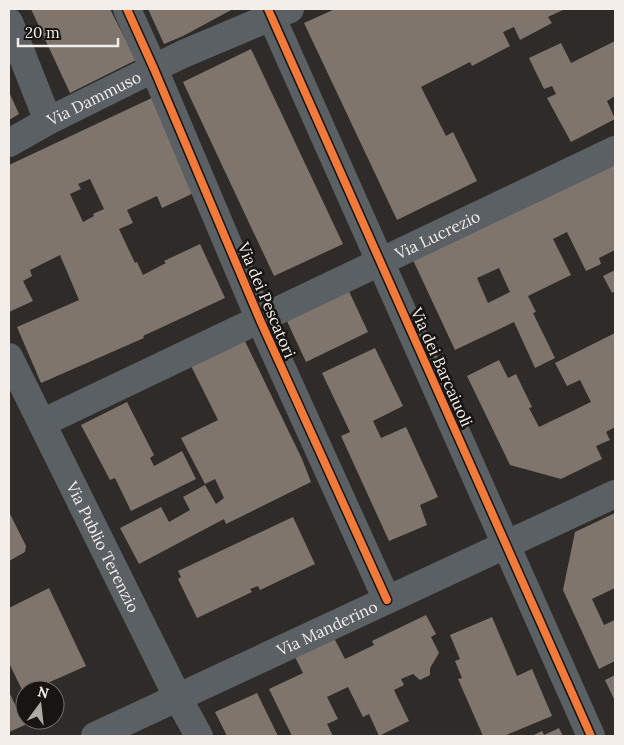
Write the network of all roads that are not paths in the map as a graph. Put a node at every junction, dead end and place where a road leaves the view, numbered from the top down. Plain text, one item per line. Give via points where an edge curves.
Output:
1 (127, 9) edge
2 (277, 12) edge
3 (9, 22) edge
4 (154, 69) junction
5 (48, 121) junction
6 (9, 144) edge
7 (615, 150) edge
8 (380, 262) junction
9 (260, 320) junction
10 (9, 357) edge
11 (42, 423) junction
12 (615, 494) edge
13 (506, 545) junction
14 (387, 600) junction
15 (178, 698) junction
16 (95, 736) edge
17 (199, 736) edge
18 (591, 736) edge

1 - 4 street, Via dei Pescatori
2 - 4 street, Via Dammuso
2 - 8 street, Via dei Barcaiuoli
3 - 5 street
4 - 5 street, Via Dammuso
4 - 9 street, Via dei Pescatori
5 - 6 street, Via Dammuso
7 - 8 street, Via Lucrezio
8 - 9 street, Via Lucrezio
8 - 13 street, Via dei Barcaiuoli
9 - 11 street, Via Lucrezio
9 - 14 street, Via dei Pescatori
10 - 11 street, Via Publio Terenzio
11 - 15 street, Via Publio Terenzio
12 - 13 street, Via Manderino
13 - 14 street, Via Manderino
13 - 18 street, Via dei Barcaiuoli
14 - 15 street, Via Manderino
15 - 16 street, Via Manderino
15 - 17 street, Via Publio Terenzio

